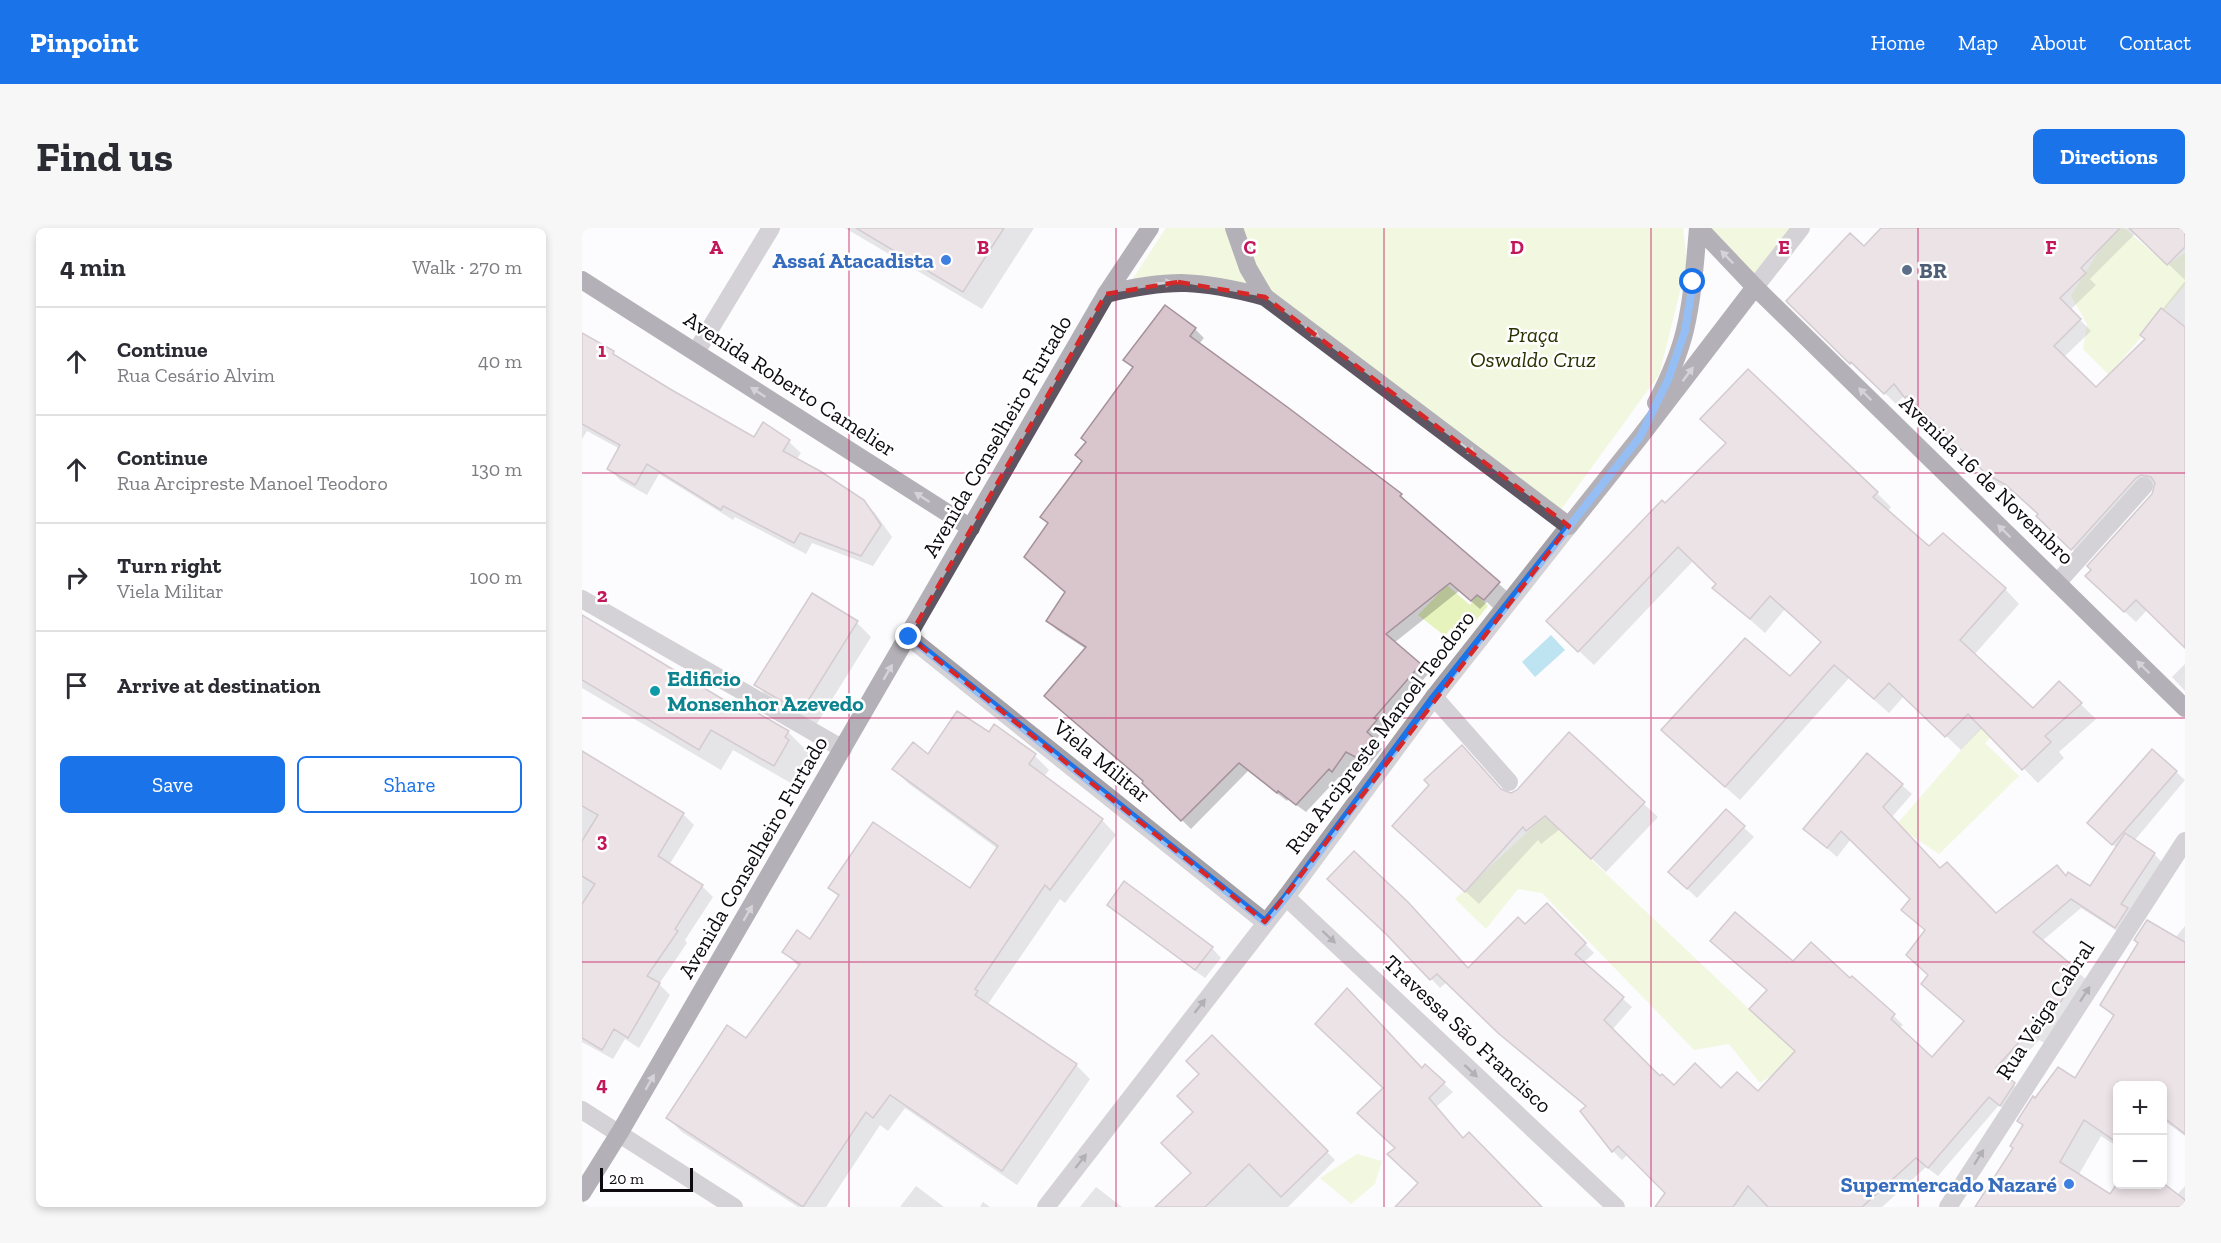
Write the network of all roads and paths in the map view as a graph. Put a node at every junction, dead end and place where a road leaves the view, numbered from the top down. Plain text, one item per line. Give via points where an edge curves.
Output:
1 (771, 228) edge
2 (1150, 228) edge
3 (1234, 228) edge
4 (1698, 228) edge
5 (1801, 228) edge
6 (582, 280) edge
7 (1755, 287) junction
8 (1106, 294) junction
9 (1265, 297) junction
10 (696, 352) junction
11 (1640, 437) junction
12 (2144, 486) dead end
13 (1569, 526) junction
14 (971, 528) junction
15 (2057, 583) junction
16 (582, 599) edge
17 (909, 637) junction
18 (1434, 697) junction
19 (2185, 708) edge
20 (843, 749) junction
21 (1509, 782) dead end
22 (2185, 841) edge
23 (1286, 897) junction
24 (1265, 922) junction
25 (582, 1110) edge
26 (621, 1132) junction
27 (582, 1193) edge
28 (734, 1207) edge
29 (1046, 1207) edge
30 (1616, 1207) edge
31 (1948, 1207) edge

1 - 10 street
2 - 8 main road, Avenida Conselheiro Furtado
3 - 9 main road via 1248,268
7 -> 4 main road, Avenida 16 de Novembro
4 - 11 main road via 1685,331 1668,380
5 - 7 street
6 - 10 main road, Avenida Roberto Camelier
11 -> 7 main road, Rua Arcipreste Manoel Teodoro
15 -> 7 main road, Avenida 16 de Novembro
8 -> 9 main road via 1140,285 1178,282 1224,286
8 - 14 main road, Avenida Conselheiro Furtado
9 -> 13 main road
14 -> 10 main road, Avenida Roberto Camelier
11 - 13 main road, Rua Arcipreste Manoel Teodoro
12 - 15 street
13 - 18 street, Rua Arcipreste Manoel Teodoro
14 - 17 main road, Avenida Conselheiro Furtado
19 -> 15 main road, Avenida 16 de Novembro
16 - 20 street
20 -> 17 main road, Avenida Conselheiro Furtado
17 - 24 street, Viela Militar
18 - 21 street
18 - 23 street, Rua Arcipreste Manoel Teodoro
26 -> 20 main road, Avenida Conselheiro Furtado
31 -> 22 street, Rua Veiga Cabral
23 - 24 street, Rua Arcipreste Manoel Teodoro
23 -> 30 street, Travessa São Francisco
29 -> 24 street, Rua Arcipreste Manoel Teodoro
25 - 26 street
26 - 27 main road, Avenida Conselheiro Furtado
26 - 28 street

